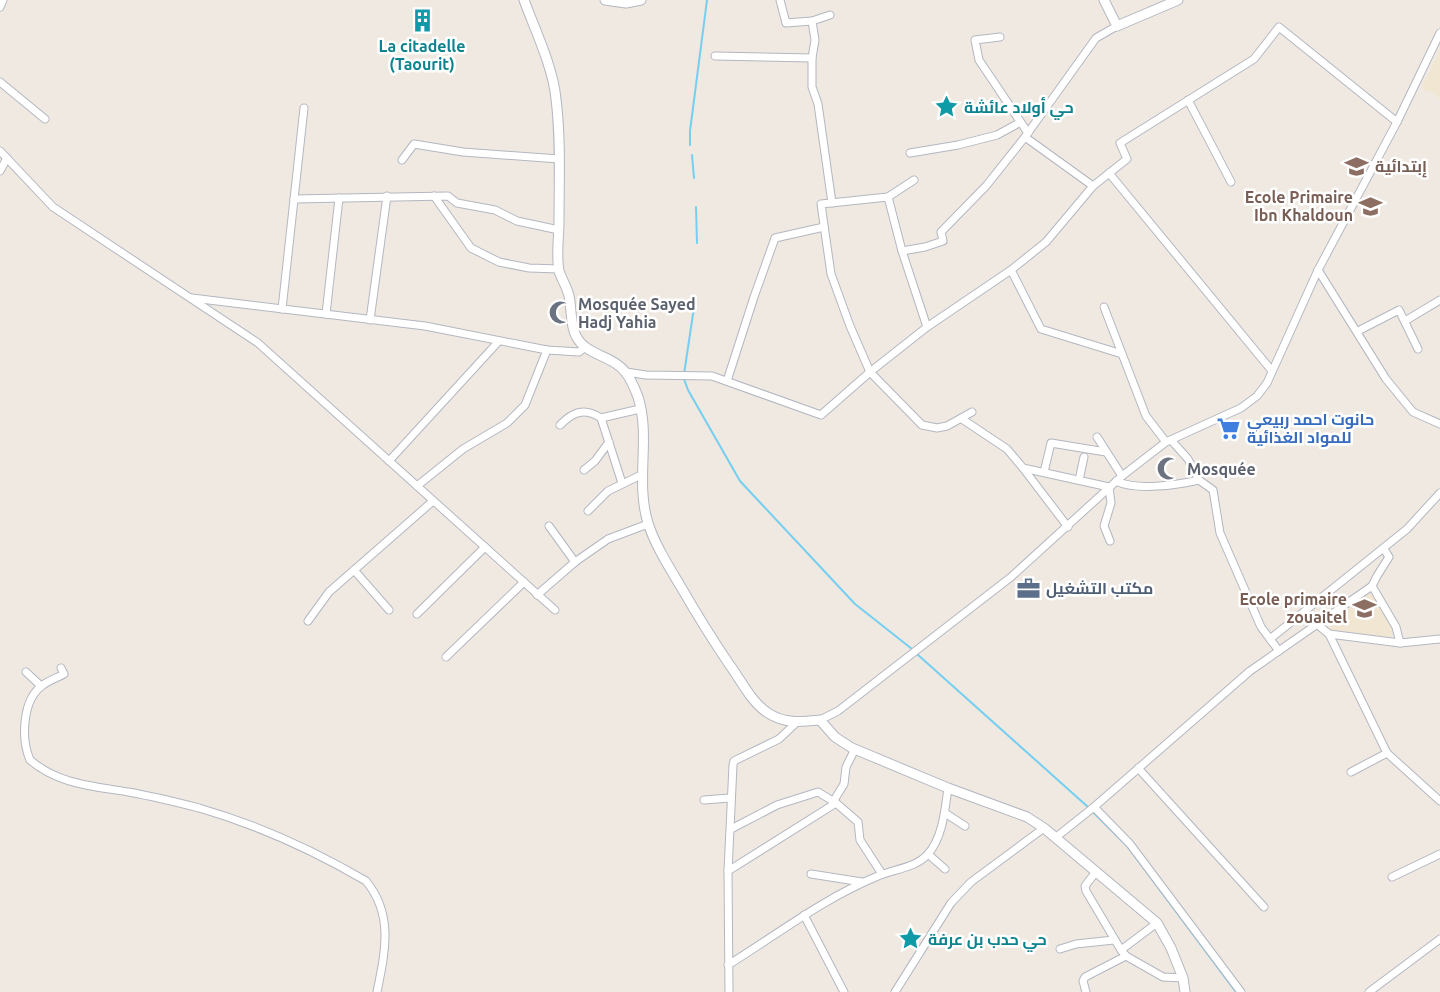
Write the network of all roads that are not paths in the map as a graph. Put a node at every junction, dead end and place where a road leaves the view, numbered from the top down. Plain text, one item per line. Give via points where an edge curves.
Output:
1 (3, 0) edge
2 (524, 0) edge
3 (605, 0) edge
4 (641, 0) edge
5 (780, 0) edge
6 (1104, 0) edge
7 (1178, 0) edge
8 (0, 7) edge
9 (830, 15) dead end
10 (812, 21) junction
11 (1117, 26) junction
12 (1440, 33) edge
13 (1000, 37) dead end
14 (715, 56) dead end
15 (812, 58) junction
16 (0, 82) edge
17 (1188, 100) junction
18 (304, 108) dead end
19 (45, 119) dead end
20 (1397, 122) junction
21 (1019, 123) junction
22 (1026, 135) junction
23 (0, 151) edge
24 (910, 153) dead end
25 (7, 158) junction
26 (559, 159) junction
27 (402, 160) dead end
28 (0, 171) edge
29 (1109, 172) junction
30 (914, 180) dead end
31 (1231, 182) dead end
32 (1093, 186) junction
33 (387, 196) junction
34 (434, 196) junction
35 (888, 197) junction
36 (294, 198) junction
37 (339, 198) junction
38 (832, 203) junction
39 (824, 227) junction
40 (559, 230) junction
41 (902, 251) junction
42 (559, 269) junction
43 (1011, 270) junction
44 (1318, 270) junction
45 (190, 298) junction
46 (1440, 300) edge
47 (1104, 307) dead end
48 (282, 309) junction
49 (326, 314) junction
50 (370, 320) junction
51 (1405, 321) junction
52 (927, 327) junction
53 (1358, 332) junction
54 (499, 341) junction
55 (585, 346) junction
56 (1418, 349) dead end
57 (547, 350) junction
58 (1122, 354) junction
59 (1272, 371) junction
60 (626, 372) junction
61 (870, 372) junction
62 (727, 381) junction
63 (640, 409) junction
64 (972, 411) dead end
65 (602, 418) junction
66 (962, 419) junction
67 (1440, 424) edge
68 (560, 426) dead end
69 (1097, 437) dead end
70 (1169, 441) junction
71 (609, 442) junction
72 (1106, 452) junction
73 (1084, 457) dead end
74 (389, 461) junction
75 (1023, 468) junction
76 (584, 470) dead end
77 (1044, 472) junction
78 (641, 475) junction
79 (1119, 478) junction
80 (1078, 480) junction
81 (1199, 480) junction
82 (622, 483) junction
83 (417, 486) junction
84 (1109, 488) junction
85 (1440, 493) edge
86 (433, 501) junction
87 (588, 511) dead end
88 (648, 524) junction
89 (549, 526) dead end
90 (1068, 527) junction
91 (1110, 541) dead end
92 (485, 547) junction
93 (1384, 549) junction
94 (575, 562) junction
95 (354, 570) junction
96 (524, 582) junction
97 (1372, 586) junction
98 (537, 595) junction
99 (389, 610) dead end
100 (555, 610) dead end
101 (417, 614) dead end
102 (308, 621) dead end
103 (1318, 625) junction
104 (1329, 634) junction
105 (1270, 639) junction
106 (1440, 639) edge
107 (1400, 644) junction
108 (1279, 651) junction
109 (446, 657) dead end
110 (61, 668) dead end
111 (26, 672) dead end
112 (41, 686) junction
113 (820, 720) junction
114 (795, 723) junction
115 (855, 749) junction
116 (1387, 753) junction
117 (1138, 768) junction
118 (1351, 772) dead end
119 (948, 788) junction
120 (730, 798) junction
121 (704, 800) dead end
122 (1440, 801) edge
123 (834, 803) junction
124 (1094, 807) junction
125 (945, 813) junction
126 (965, 826) dead end
127 (1044, 828) junction
128 (731, 830) junction
129 (1055, 838) junction
130 (928, 854) junction
131 (1440, 854) edge
132 (945, 869) dead end
133 (728, 871) junction
134 (1095, 873) junction
135 (811, 874) dead end
136 (882, 874) junction
137 (1392, 878) dead end
138 (863, 882) junction
139 (1264, 907) dead end
140 (804, 915) junction
141 (1157, 923) junction
142 (1440, 939) edge
143 (1114, 940) junction
144 (1060, 949) dead end
145 (1121, 950) junction
146 (1126, 956) junction
147 (728, 965) junction
148 (1183, 978) junction
149 (377, 992) edge
150 (729, 992) edge
151 (844, 992) edge
152 (896, 992) edge
153 (1086, 992) edge
154 (1185, 992) edge
155 (1241, 992) edge
156 (1369, 992) edge

1 - 8 street
2 - 26 street via 551,75
3 - 4 street
5 - 10 street via 786,23
6 - 11 street
7 - 11 street
9 - 10 street
10 - 15 street via 816,40
11 - 22 street via 1096,38
12 - 20 street
13 - 21 street via 975,40 978,60
14 - 15 street
15 - 38 street via 812,87 818,104
16 - 19 street
17 - 20 street via 1254,59 1279,27
17 - 29 street via 1120,143 1127,159
17 - 31 street
18 - 36 street
20 - 44 street
21 - 22 street
21 - 24 street via 998,135
22 - 32 street
22 - 41 street via 986,186 941,232 943,241
23 - 25 street
25 - 28 street
25 - 45 street via 52,207
26 - 27 street via 414,144
26 - 40 street
29 - 32 street
29 - 59 street
30 - 35 street
32 - 43 street via 1046,242
33 - 34 street
33 - 37 street
33 - 50 street
34 - 40 street via 448,196 457,203
34 - 42 street via 471,248 499,262
35 - 38 street
35 - 41 street
36 - 37 street
36 - 48 street
37 - 49 street
38 - 39 street via 821,204
39 - 61 street via 831,274
39 - 62 street via 775,238
40 - 42 street
41 - 52 street
42 - 55 street via 576,337
43 - 52 street
43 - 58 street via 1041,329
44 - 53 street
44 - 59 street
45 - 48 street
45 - 74 street via 258,343
46 - 51 street
47 - 58 street
48 - 49 street
49 - 50 street
50 - 54 street
51 - 53 street via 1399,310
51 - 56 street
52 - 61 street
53 - 67 street via 1386,379 1413,412
54 - 57 street
54 - 74 street
55 - 57 street via 579,352
55 - 60 street
57 - 83 street via 525,405 507,423 463,448
58 - 70 street via 1146,417
59 - 70 street via 1250,403
60 - 62 street via 712,376
60 - 63 street
61 - 62 street via 821,415
61 - 66 street via 922,425 937,428
63 - 65 street
63 - 78 street
64 - 66 street
65 - 68 street via 592,412 571,414
65 - 71 street
66 - 75 street via 1007,449
69 - 72 street
70 - 79 street
70 - 81 street via 1188,459
71 - 76 street
71 - 82 street
72 - 77 street via 1051,443
72 - 79 street
73 - 80 street
74 - 83 street
75 - 77 street
75 - 90 street
77 - 80 street
78 - 82 street
78 - 88 street
79 - 81 street via 1125,485
79 - 84 street
80 - 84 street
81 - 105 street via 1213,490 1220,533 1261,627
82 - 87 street
83 - 86 street
84 - 90 street
84 - 91 street via 1111,503 1104,526
85 - 93 street
86 - 92 street
86 - 95 street
88 - 94 street via 608,539
88 - 114 street via 666,564 757,705
89 - 94 street
90 - 113 street via 1011,577 838,711
92 - 96 street
92 - 101 street
93 - 97 street via 1389,556
93 - 105 street
94 - 98 street
95 - 99 street
95 - 102 street via 329,592
96 - 98 street
96 - 109 street
97 - 103 street
97 - 107 street via 1396,627
98 - 100 street
103 - 104 street
103 - 108 street
104 - 107 street
104 - 116 street
105 - 108 street
106 - 107 street
108 - 117 street via 1250,671
110 - 112 street via 64,674
111 - 112 street
112 - 149 street via 30,700 25,740 30,760 52,775 72,783 198,808 272,832 366,881 375,892 384,921
113 - 114 street
113 - 115 street via 835,737
114 - 120 street via 779,739 734,761
115 - 119 street
115 - 123 street
116 - 118 street
116 - 122 street
117 - 124 street
117 - 139 street
119 - 125 street
119 - 127 street via 1027,817
120 - 121 street
120 - 128 street
123 - 128 street via 815,792 777,805
123 - 133 street
123 - 136 street via 858,822 860,840
124 - 129 street
124 - 155 street via 1130,844
125 - 126 street
125 - 130 street
127 - 129 street
127 - 152 street via 971,882 951,903
128 - 133 street
129 - 134 street
130 - 132 street
130 - 136 street via 903,869
131 - 137 street
133 - 147 street
134 - 141 street
134 - 143 street via 1084,888
135 - 138 street
136 - 138 street
138 - 140 street
140 - 147 street
140 - 151 street
141 - 145 street
141 - 148 street
142 - 156 street
143 - 144 street
143 - 145 street
145 - 146 street
146 - 148 street via 1167,978
146 - 153 street via 1085,977
147 - 150 street
148 - 154 street

